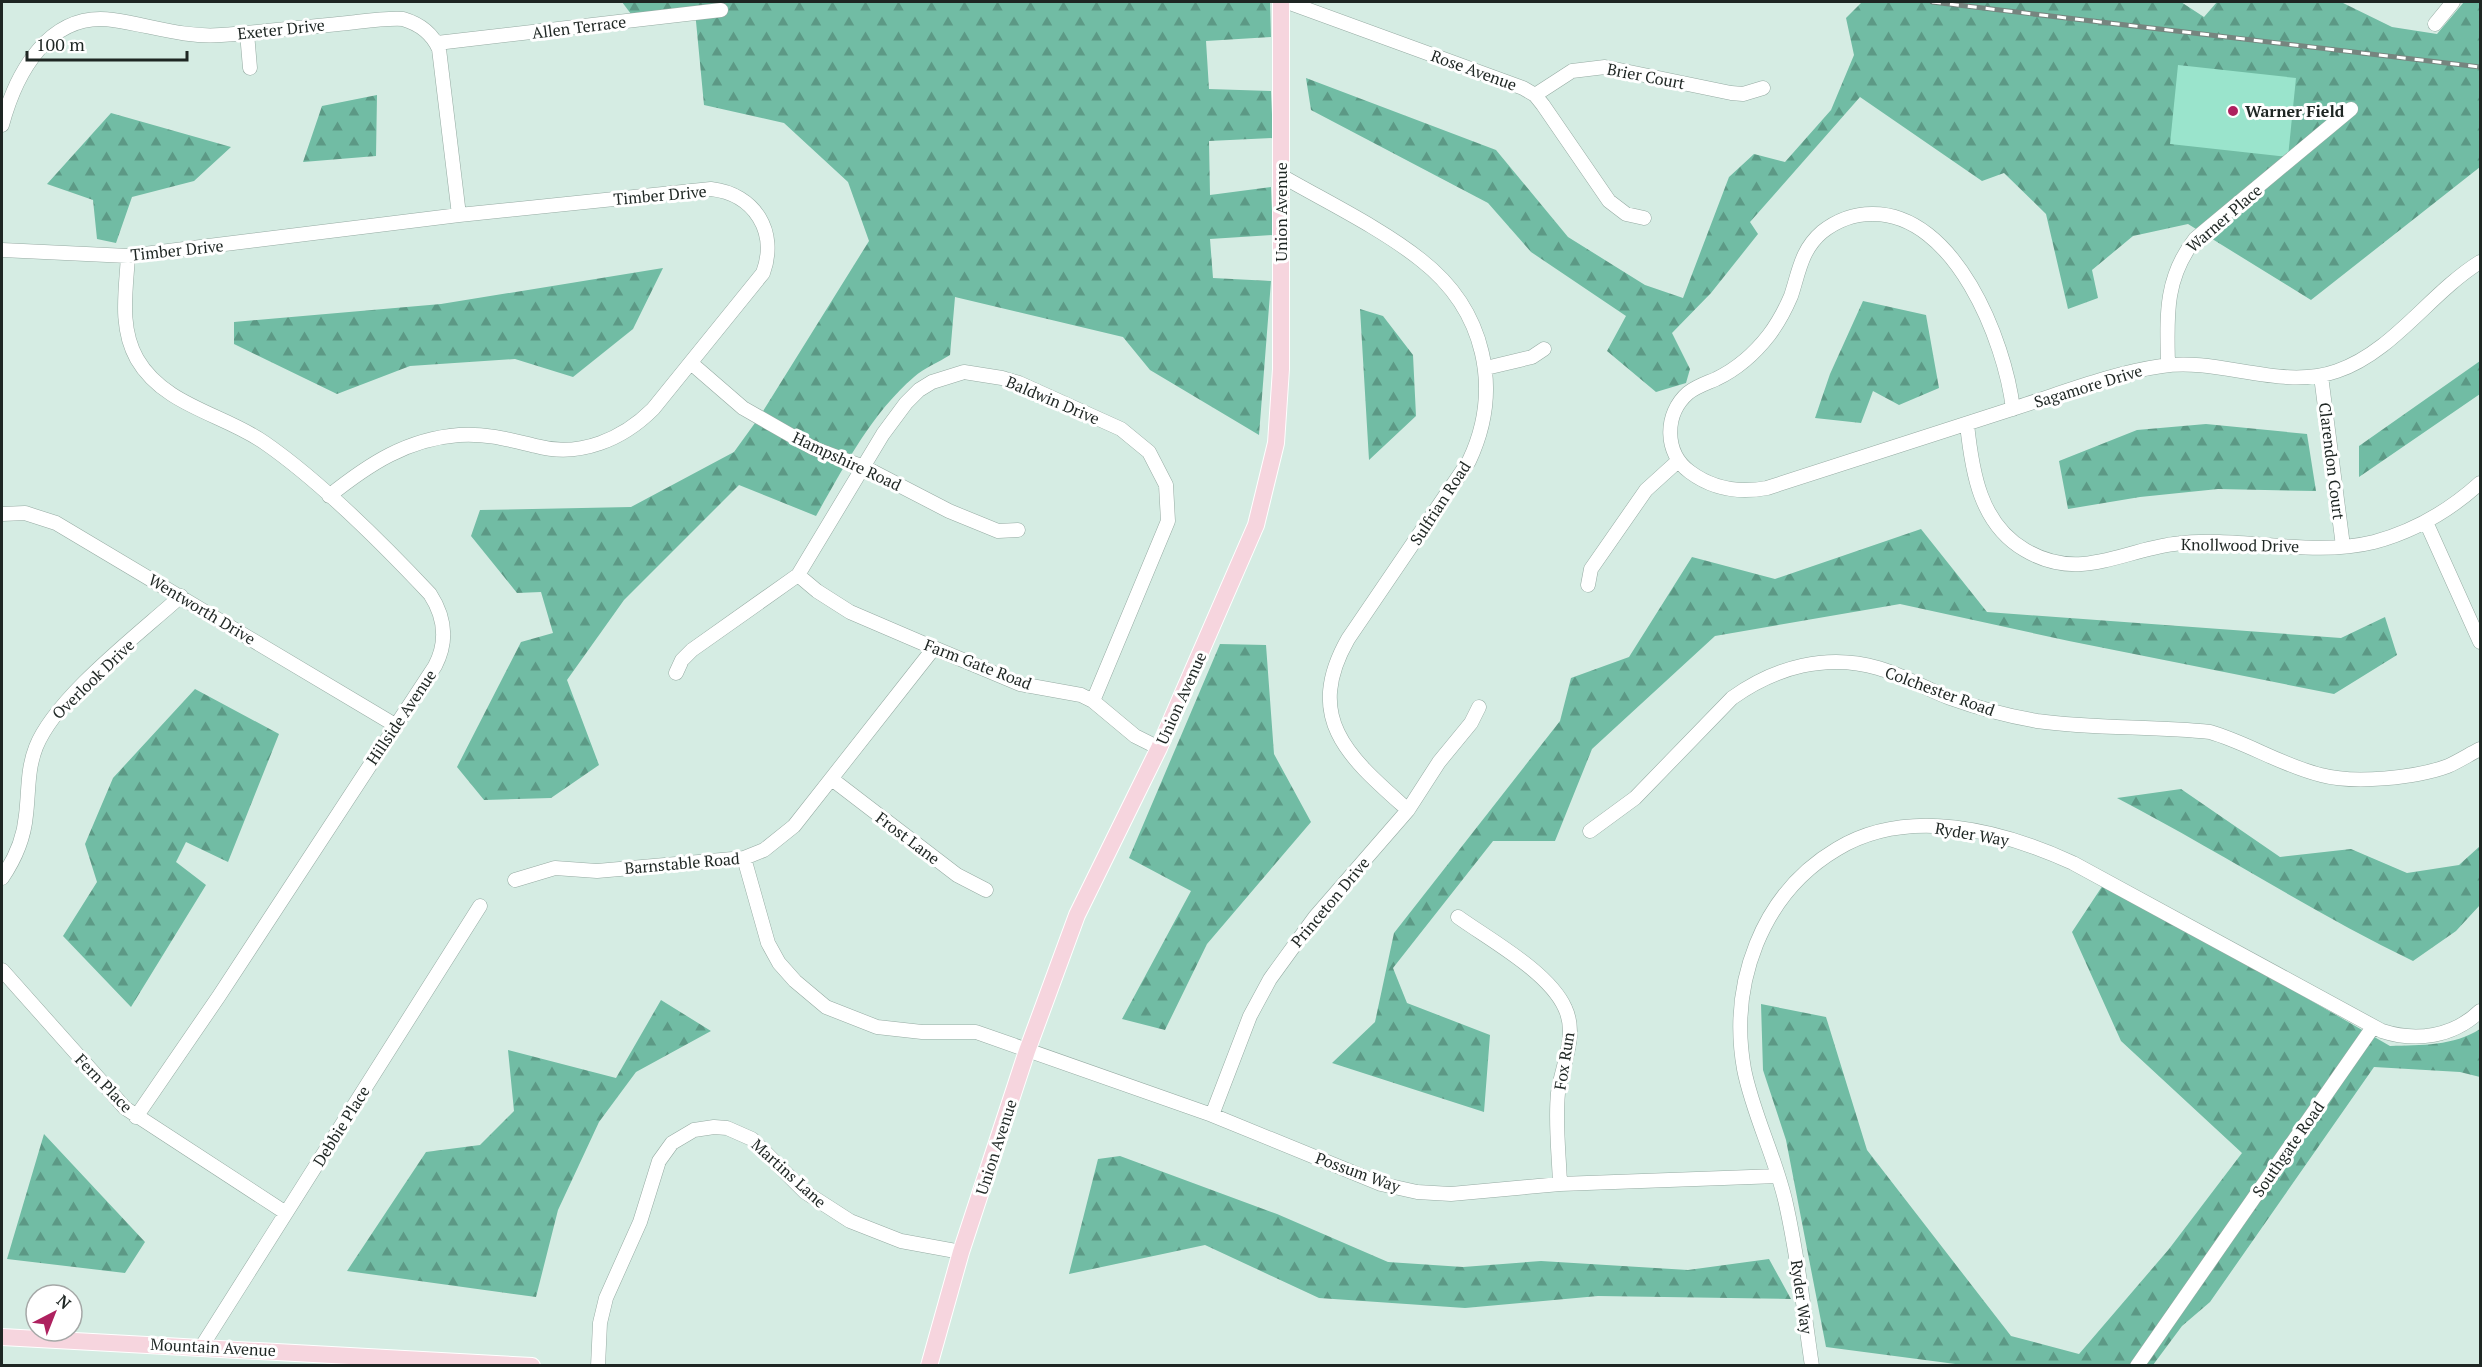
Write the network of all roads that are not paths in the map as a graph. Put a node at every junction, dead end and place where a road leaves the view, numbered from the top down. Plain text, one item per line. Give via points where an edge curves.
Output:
1 (1281, 2) edge
2 (1287, 2) edge
3 (2453, 2) edge
4 (721, 10) dead end
5 (2435, 24) dead end
6 (247, 33) junction
7 (437, 43) junction
8 (250, 68) dead end
9 (1763, 88) dead end
10 (1535, 95) junction
11 (2351, 109) dead end
12 (2, 125) edge
13 (1280, 175) junction
14 (459, 215) junction
15 (1644, 218) dead end
16 (2, 250) edge
17 (128, 256) junction
18 (2481, 262) edge
19 (1544, 349) dead end
20 (691, 363) junction
21 (2168, 365) junction
22 (1486, 368) junction
23 (2321, 376) junction
24 (2013, 409) junction
25 (1967, 424) junction
26 (1678, 461) junction
27 (864, 467) junction
28 (2481, 483) edge
29 (329, 496) junction
30 (2, 514) edge
31 (2426, 522) junction
32 (1018, 530) dead end
33 (2343, 546) junction
34 (798, 574) junction
35 (1588, 585) dead end
36 (181, 596) junction
37 (2481, 642) edge
38 (934, 648) junction
39 (676, 673) dead end
40 (1093, 701) junction
41 (1479, 707) dead end
42 (395, 725) junction
43 (1159, 748) junction
44 (2481, 749) edge
45 (833, 780) junction
46 (1408, 810) junction
47 (1590, 831) dead end
48 (744, 858) junction
49 (2, 878) edge
50 (515, 880) dead end
51 (986, 890) dead end
52 (480, 906) dead end
53 (1458, 917) dead end
54 (2, 970) edge
55 (2481, 1011) edge
56 (2373, 1027) junction
57 (1027, 1050) junction
58 (1212, 1115) junction
59 (136, 1117) junction
60 (1778, 1176) junction
61 (1560, 1184) junction
62 (286, 1213) junction
63 (961, 1252) junction
64 (2, 1336) edge
65 (202, 1346) junction
66 (455, 1363) edge
67 (532, 1365) edge
68 (598, 1365) edge
69 (929, 1365) edge
70 (1812, 1365) edge
71 (2137, 1365) edge

1 - 13 main road, Union Avenue
2 - 10 street, Rose Avenue
3 - 5 street
4 - 7 street, Allen Terrace
6 - 7 street, Exeter Drive via 393,18 421,26
6 - 8 street
6 - 12 street, Exeter Drive via 180,33 111,20 76,23 52,36 33,55 9,96
7 - 14 street
9 - 10 street, Brier Court via 1731,93 1605,67 1572,71
10 - 15 street, Rose Avenue via 1609,201 1626,214
11 - 21 street, Warner Place via 2195,239 2180,257 2170,285
13 - 22 street, Sulfrian Road via 1406,249 1434,271 1465,311
13 - 43 main road, Union Avenue via 1281,379 1271,471 1245,554
14 - 17 street, Timber Drive
14 - 20 street, Timber Drive via 711,189 740,198 764,225 767,262 755,285
16 - 17 street, Timber Drive
17 - 29 street, Hillside Avenue via 126,330 137,359 149,376 178,398 262,441
18 - 23 street, Sagamore Drive via 2439,292 2374,352
19 - 22 street via 1532,357
20 - 27 street, Hampshire Road via 743,408 813,448
20 - 29 street, Timber Drive via 644,418 600,444 563,450 481,435 443,436 388,454
21 - 23 street, Sagamore Drive
21 - 24 street, Sagamore Drive via 2130,371
22 - 46 street, Sulfrian Road via 1486,411 1469,461 1348,639 1330,688 1331,707 1344,747 1359,766
23 - 33 street, Clarendon Court
24 - 25 street, Sagamore Drive
24 - 26 street via 1996,335 1952,260 1913,224 1889,215 1864,214 1840,221 1813,241 1800,262 1784,312 1756,350 1682,400 1670,431
25 - 26 street, Sagamore Drive via 1758,490 1711,484
25 - 33 street, Knollwood Drive via 1975,475 1992,522 2017,546 2048,561 2094,564 2173,544
26 - 35 street via 1646,490 1591,569
27 - 32 street, Hampshire Road via 949,511 998,531
27 - 34 street, Baldwin Drive
27 - 40 street, Baldwin Drive via 912,396 932,382 964,372 1019,383 1121,429 1149,452 1166,485 1168,521
28 - 31 street, Knollwood Drive
29 - 42 street, Hillside Avenue via 426,589 440,612 444,638 439,658
30 - 36 street, Wentworth Drive via 25,513 48,519
31 - 33 street, Knollwood Drive via 2393,536
31 - 37 street
34 - 38 street, Farm Gate Road via 849,612
34 - 39 street, Baldwin Drive via 692,650
36 - 42 street, Wentworth Drive
36 - 49 street, Overlook Drive via 50,720 32,759 20,845
38 - 40 street, Farm Gate Road via 1020,684 1081,695
38 - 45 street, Barnstable Road
40 - 43 street, Farm Gate Road via 1141,740
41 - 46 street, Princeton Drive
42 - 59 street, Hillside Avenue
43 - 57 main road, Union Avenue via 1077,915
44 - 47 street, Colchester Road via 2447,766 2380,779 2348,780 2320,775 2210,732 2037,721 1950,698 1877,668 1827,662 1777,672 1746,688 1635,798
45 - 48 street, Barnstable Road via 782,838
45 - 51 street, Frost Lane via 957,875
46 - 58 street, Princeton Drive via 1314,917 1270,980 1250,1016
48 - 50 street, Barnstable Road via 597,871 555,868
48 - 57 street, Possum Way via 768,943 795,981 826,1007 877,1027 976,1032
52 - 62 street, Debbie Place
53 - 61 street, Fox Run via 1538,975 1556,993 1570,1019 1558,1103
54 - 59 street, Fern Place
55 - 56 street via 2460,1026 2431,1036 2401,1036
56 - 60 street, Ryder Way via 2053,854 1949,827 1878,832 1834,850 1792,883 1767,918 1746,978 1740,1021 1744,1069
56 - 71 street, Southgate Road
57 - 58 street, Possum Way
57 - 63 main road, Union Avenue
58 - 61 street, Possum Way via 1381,1184 1417,1192 1451,1194
59 - 62 street, Fern Place
60 - 61 street, Possum Way
60 - 70 street, Ryder Way via 1793,1237
62 - 65 street, Debbie Place
63 - 68 street, Martins Lane via 901,1241 850,1221 805,1192 752,1139 727,1128 694,1130 672,1143 659,1161 640,1222 606,1298
63 - 69 main road, Union Avenue
64 - 65 main road, Mountain Avenue
65 - 66 main road, Mountain Avenue
66 - 67 main road, Mountain Avenue

